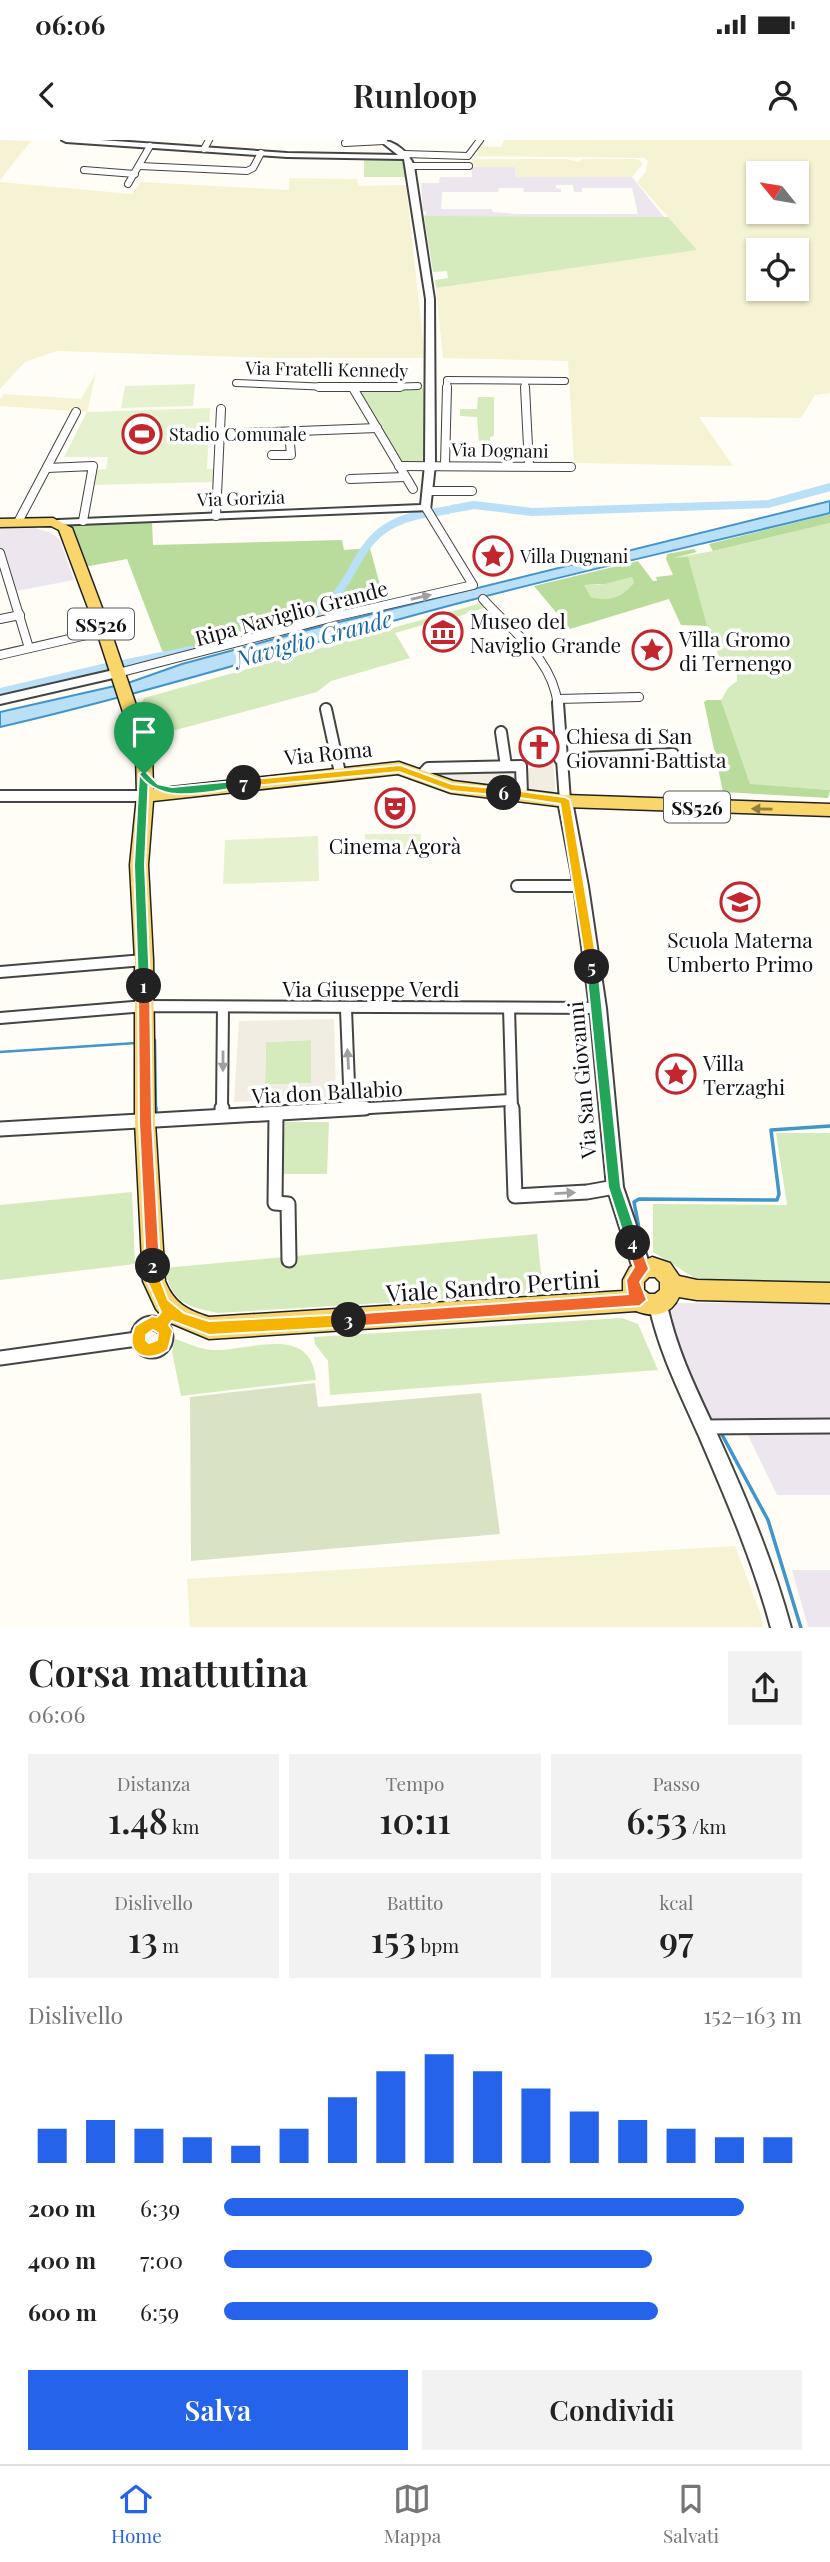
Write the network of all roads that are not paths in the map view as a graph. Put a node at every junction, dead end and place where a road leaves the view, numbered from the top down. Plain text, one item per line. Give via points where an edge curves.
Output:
1 (68, 140) edge
2 (209, 140) edge
3 (480, 140) edge
4 (384, 141) edge
5 (345, 143) dead end
6 (150, 146) junction
7 (204, 149) junction
8 (261, 153) junction
9 (398, 155) junction
10 (140, 166) junction
11 (411, 166) junction
12 (470, 166) dead end
13 (84, 170) dead end
14 (135, 174) junction
15 (128, 184) dead end
16 (525, 381) junction
17 (565, 381) dead end
18 (236, 383) dead end
19 (418, 386) dead end
20 (353, 388) junction
21 (220, 409) dead end
22 (76, 412) dead end
23 (377, 428) junction
24 (289, 432) junction
25 (219, 435) junction
26 (272, 455) dead end
27 (430, 465) junction
28 (399, 466) junction
29 (445, 466) junction
30 (529, 466) junction
31 (571, 467) dead end
32 (47, 468) junction
33 (405, 477) junction
34 (350, 479) dead end
35 (413, 489) dead end
36 (429, 491) junction
37 (472, 491) dead end
38 (426, 508) junction
39 (216, 516) junction
40 (83, 520) junction
41 (18, 522) junction
42 (0, 523) edge
43 (58, 523) junction
44 (0, 553) edge
45 (483, 599) dead end
46 (20, 615) junction
47 (0, 619) edge
48 (104, 631) junction
49 (29, 648) junction
50 (0, 655) edge
51 (119, 677) junction
52 (639, 697) dead end
53 (558, 699) junction
54 (0, 700) edge
55 (327, 709) dead end
56 (501, 732) dead end
57 (673, 754) dead end
58 (560, 759) junction
59 (506, 766) junction
60 (340, 773) junction
61 (413, 773) junction
62 (144, 774) junction
63 (172, 791) junction
64 (522, 794) junction
65 (0, 796) edge
66 (565, 800) junction
67 (144, 803) junction
68 (830, 810) edge
69 (517, 886) dead end
70 (581, 887) junction
71 (144, 960) junction
72 (0, 972) edge
73 (145, 1006) junction
74 (223, 1007) junction
75 (509, 1007) junction
76 (598, 1008) junction
77 (346, 1009) junction
78 (0, 1018) edge
79 (511, 1100) junction
80 (350, 1109) junction
81 (222, 1115) junction
82 (276, 1115) junction
83 (145, 1122) junction
84 (0, 1129) edge
85 (615, 1187) junction
86 (289, 1260) dead end
87 (642, 1269) junction
88 (672, 1285) junction
89 (830, 1293) edge
90 (649, 1302) junction
91 (165, 1318) junction
92 (137, 1339) junction
93 (0, 1358) edge
94 (830, 1426) edge
95 (704, 1427) junction
96 (781, 1628) edge

1 - 6 street
2 - 7 street
3 - 9 street via 468,156
4 - 5 street
4 - 9 street
6 - 7 street
6 - 10 street
7 - 8 street
8 - 9 street
8 - 10 street via 247,171
9 - 11 street
10 - 14 street
11 - 12 street
11 - 27 street via 430,299
13 - 14 street
14 - 15 street
16 - 17 street
16 - 29 street via 447,380
16 - 30 street
18 - 20 street, Via Fratelli Kennedy
19 - 20 street, Via Fratelli Kennedy
20 - 23 street
21 - 25 street
22 - 32 street
23 - 24 street
23 - 28 street
24 - 25 street
24 - 26 street via 290,455
25 - 39 street
27 - 28 street, Via Dognani
27 - 29 street, Via Dognani
27 - 36 street
28 - 33 street
29 - 30 street, Via Dognani
30 - 31 street, Via Dognani
32 - 40 street via 93,466
32 - 41 street
33 - 34 street
33 - 35 street
36 - 37 street
36 - 38 street
38 - 39 street, Via Gorizia
51 -> 38 street, Ripa Naviglio Grande via 338,616 473,585
39 - 40 street, Via Gorizia
40 - 43 street, Via Gorizia
41 - 42 main road
41 - 43 main road
43 - 48 main road, SS526 via 65,528
44 - 46 street
45 - 53 street via 550,672
46 - 47 street
46 - 49 street
48 - 49 street
48 - 51 main road, SS526
49 - 50 street
51 - 54 street
51 - 62 main road, SS526 via 144,752
52 - 53 street
53 - 58 street
55 - 60 street
56 - 59 street
57 - 58 street
58 - 66 street
59 - 61 street via 428,768
59 - 64 street via 521,766
60 - 61 main road, Via Roma / SS526
60 - 63 main road, Via Roma / SS526
61 - 64 main road, SS526 via 451,787
62 - 63 main road via 155,786
62 - 67 main road, SS526
63 - 67 main road, Via Roma
64 - 66 main road, SS526
65 - 67 street via 117,796
68 -> 66 main road, SS526
66 - 70 street, Via San Giovanni
67 - 71 main road via 139,865
69 - 70 street
70 - 76 street, Via San Giovanni
71 - 72 street
71 - 73 main road
73 - 74 street, Via Giuseppe Verdi
73 - 78 street, Via Giuseppe Verdi
73 - 83 main road
74 - 77 street, Via Giuseppe Verdi
74 -> 81 street
75 - 76 street, Via Giuseppe Verdi
75 - 77 street, Via Giuseppe Verdi
75 - 79 street
76 - 85 street, Via San Giovanni
80 -> 77 street
79 - 80 street, Via don Ballabio
79 -> 85 street via 515,1196
80 - 82 street, Via don Ballabio
81 - 82 street, Via don Ballabio
81 - 83 street, Via don Ballabio
82 - 86 street via 275,1203 288,1204
83 - 84 street, Via don Ballabio
83 - 91 main road via 154,1281
85 - 87 street, Via San Giovanni
87 - 88 main road via 659,1269
87 - 90 main road via 633,1288
88 - 89 main road via 697,1290
88 - 90 main road via 669,1298
90 - 91 main road, Viale Sandro Pertini via 209,1328
90 - 95 street
91 - 92 street via 143,1327
91 - 92 street via 166,1336 159,1348 143,1349
92 - 93 street
94 - 95 street
95 - 96 street via 754,1541

